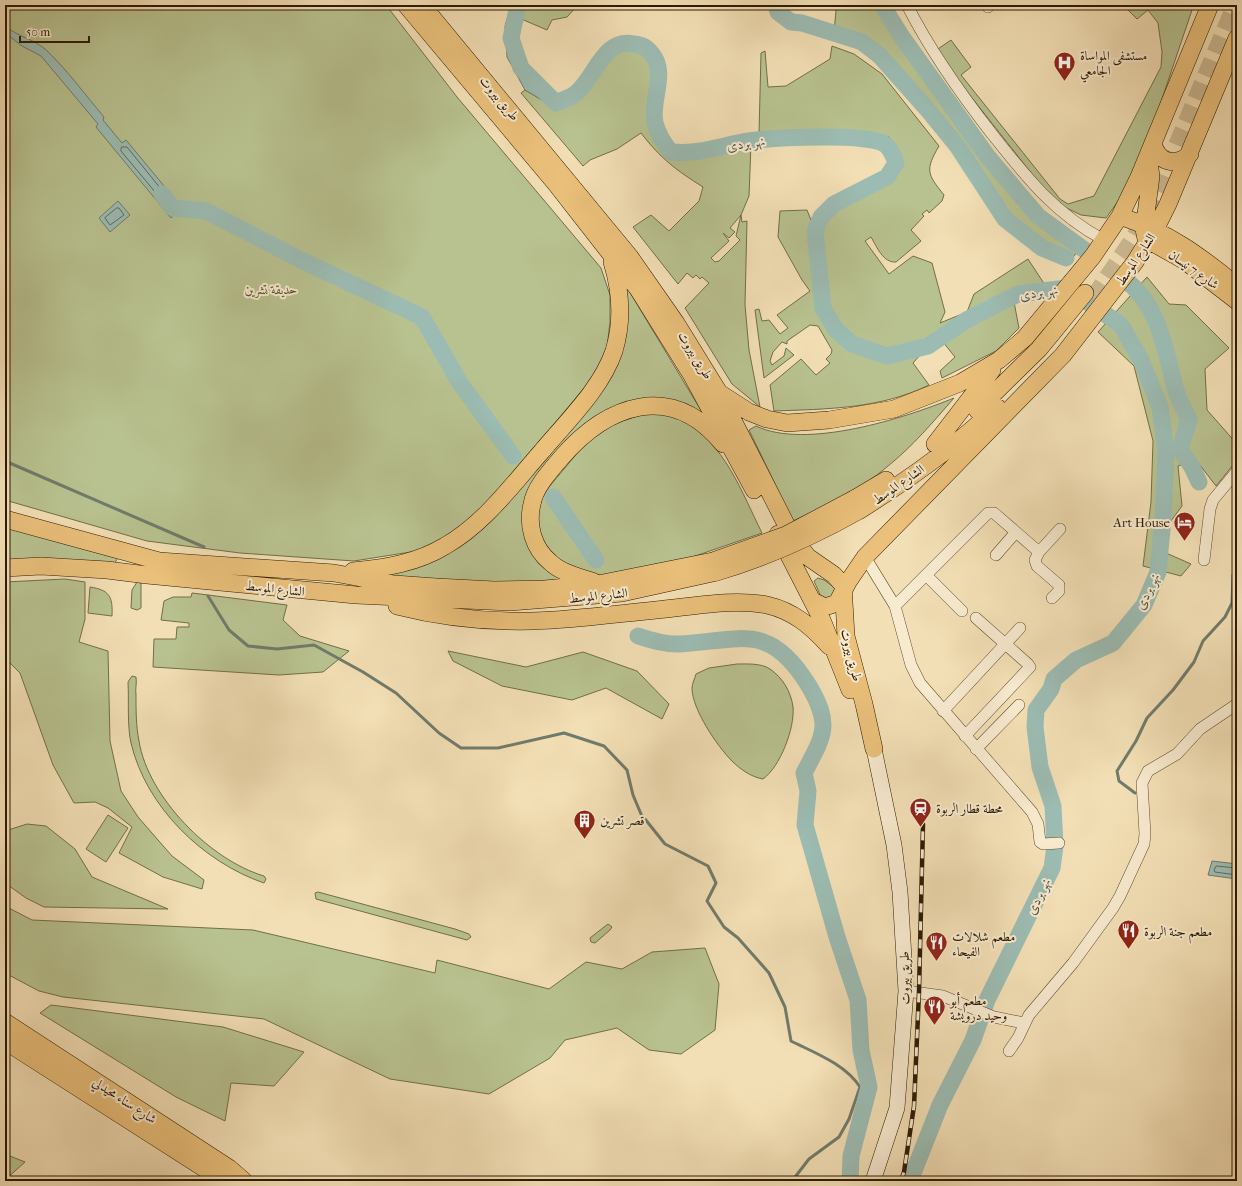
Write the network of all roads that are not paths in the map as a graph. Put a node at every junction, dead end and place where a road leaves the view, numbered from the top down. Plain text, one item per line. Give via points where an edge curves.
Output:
1 (406, 5) edge
2 (422, 5) edge
3 (907, 5) edge
4 (1203, 5) edge
5 (1210, 5) edge
6 (1202, 26) junction
7 (1237, 38) edge
8 (1151, 150) junction
9 (1190, 154) junction
10 (1120, 216) junction
11 (1149, 232) junction
12 (1104, 240) junction
13 (608, 250) junction
14 (1237, 286) edge
15 (1237, 301) edge
16 (999, 360) junction
17 (718, 391) junction
18 (996, 415) junction
19 (934, 444) junction
20 (1237, 471) edge
21 (745, 472) junction
22 (857, 504) junction
23 (5, 518) edge
24 (1060, 529) dead end
25 (1016, 532) junction
26 (1039, 552) junction
27 (996, 555) dead end
28 (865, 557) junction
29 (1204, 560) dead end
30 (715, 567) junction
31 (5, 568) edge
32 (334, 573) junction
33 (927, 576) junction
34 (598, 584) junction
35 (844, 590) junction
36 (356, 595) junction
37 (1052, 598) dead end
38 (813, 601) junction
39 (895, 606) junction
40 (962, 611) dead end
41 (976, 618) dead end
42 (1020, 628) dead end
43 (1006, 644) junction
44 (836, 654) junction
45 (1237, 704) edge
46 (1019, 705) dead end
47 (942, 711) junction
48 (965, 736) junction
49 (874, 749) junction
50 (976, 749) junction
51 (1059, 843) dead end
52 (906, 991) junction
53 (5, 1022) edge
54 (1024, 1023) junction
55 (5, 1041) edge
56 (1009, 1051) dead end
57 (224, 1181) edge
58 (244, 1181) edge
59 (873, 1181) edge

1 - 13 main road, طريق بيروت
2 - 17 main road, طريق بيروت via 630,257 676,323
3 - 12 street via 928,46 949,78 1021,170 1055,207 1078,225
4 - 6 main road
5 - 6 main road
6 - 8 main road
7 - 9 main road, الشارع الموسط
8 - 9 main road via 1167,161 1180,161
8 - 10 main road
8 - 11 main road
9 - 11 main road, الشارع الموسط
10 - 11 main road
10 - 12 main road
11 - 14 main road, شارع 7 نيسان via 1196,252
11 - 15 main road, شارع 7 نيسان
11 - 18 main road, الشارع الموسط via 1097,312 1063,355
12 - 16 main road via 1025,338
13 - 21 main road, طريق بيروت via 638,290 691,374
13 - 32 main road via 619,286 620,318 613,351 599,381 579,408 492,509 446,546 424,557 398,565
16 - 17 main road via 960,383 894,409 829,420 787,423 768,419 749,412
16 - 19 main road
17 - 35 main road, طريق بيروت via 793,538 808,557 840,579
18 - 19 main road, الشارع الموسط via 1047,356 1089,296 982,406
18 - 22 main road, الشارع الموسط via 907,479
18 - 28 main road, الشارع الموسط
19 - 22 main road, الشارع الموسط
20 - 29 street via 1213,500
21 - 34 main road via 703,424 687,414 670,408 648,405 635,407 609,417 588,430 558,461 538,489 532,502 531,531 538,549 550,563
21 - 38 main road, طريق بيروت
22 - 30 main road, الشارع الموسط, bridge via 801,541 760,558
23 - 32 main road, الشارع الموسط via 159,561
24 - 26 street
25 - 26 street
25 - 27 street
25 - 33 street via 994,513 988,513
26 - 37 street via 1035,557 1035,563 1059,585 1059,590
28 - 35 main road, الشارع الموسط
28 - 39 street
30 - 34 main road, الشارع الموسط
30 - 36 main road, الشارع الموسط via 622,593 575,598 510,602
31 - 36 main road, الشارع الموسط via 41,566 107,570
32 - 34 main road, الشارع الموسط via 394,584 494,590
33 - 39 street
33 - 40 street
35 - 38 main road, الشارع الموسط via 832,606 825,607
35 - 49 main road, طريق بيروت via 846,636
36 - 44 main road via 408,609 500,621 533,621 727,603 766,605 800,618 815,630
38 - 44 main road, طريق بيروت
39 - 47 street via 915,676
41 - 43 street
42 - 43 street
43 - 47 street
43 - 48 street via 1030,668
44 - 49 main road, طريق بيروت
45 - 54 street via 1200,729 1177,754 1144,776 1144,844 1120,896 1073,963
46 - 50 street
47 - 48 street
48 - 50 street
49 - 52 street, طريق بيروت via 894,845 900,892
50 - 51 street via 1032,812 1038,824 1040,842
52 - 54 street via 943,996 994,1017
52 - 59 street, طريق بيروت via 897,1108
53 - 58 main road, شارع سناء محيدلي via 229,1168
54 - 56 street
55 - 57 main road, شارع سناء محيدلي

